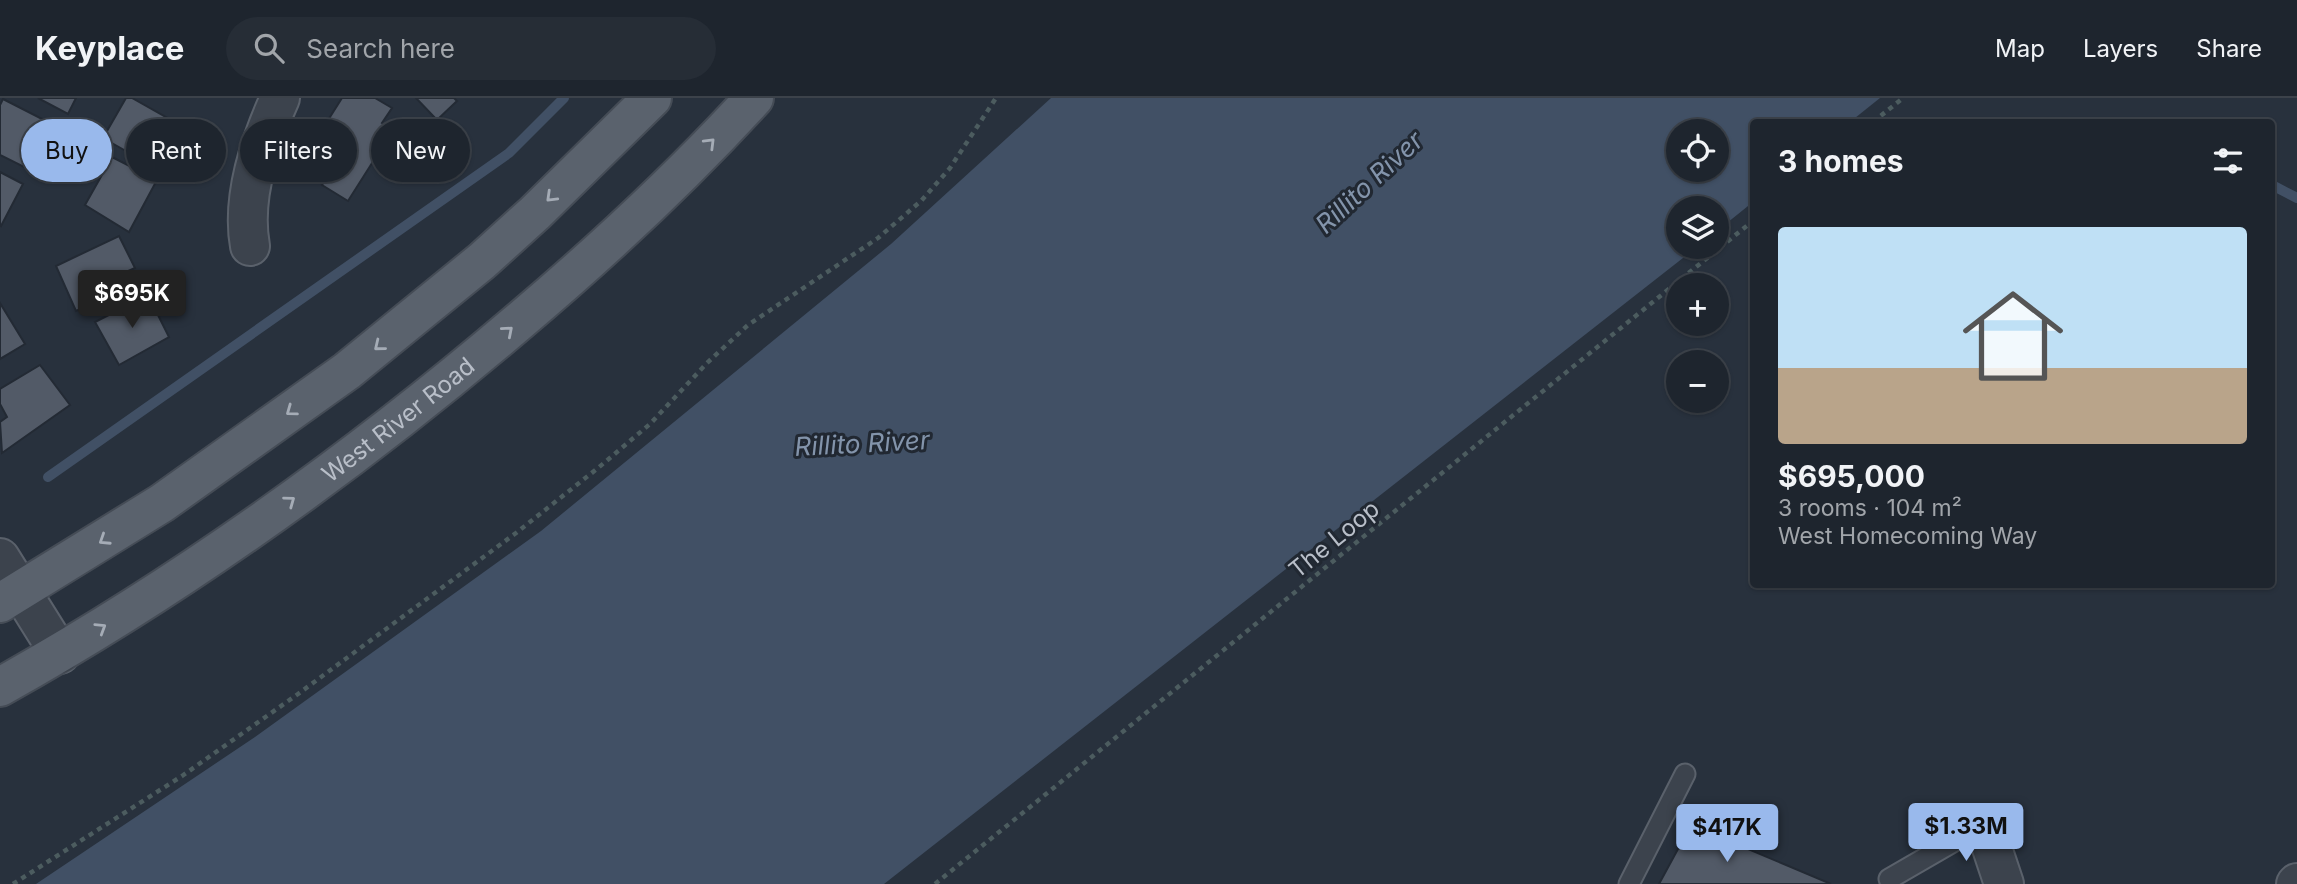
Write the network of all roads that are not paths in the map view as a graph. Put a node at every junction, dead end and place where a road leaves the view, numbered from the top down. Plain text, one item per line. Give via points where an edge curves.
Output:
1 (280, 98) edge
2 (652, 98) edge
3 (754, 98) edge
4 (250, 246) dead end
5 (0, 558) edge
6 (10, 597) edge
7 (60, 654) junction
8 (0, 687) edge
9 (1685, 774) dead end
10 (1984, 824) joint
11 (1889, 879) dead end
12 (1629, 884) edge
13 (2004, 884) edge

1 - 4 street via 251,190
2 -> 6 main road via 482,261 347,371 162,503
7 -> 3 main road, West River Road via 190,572 394,425 566,281
5 - 6 street
6 - 7 street
7 - 8 main road, West River Road
9 - 12 lane
10 - 11 lane
10 - 13 street

